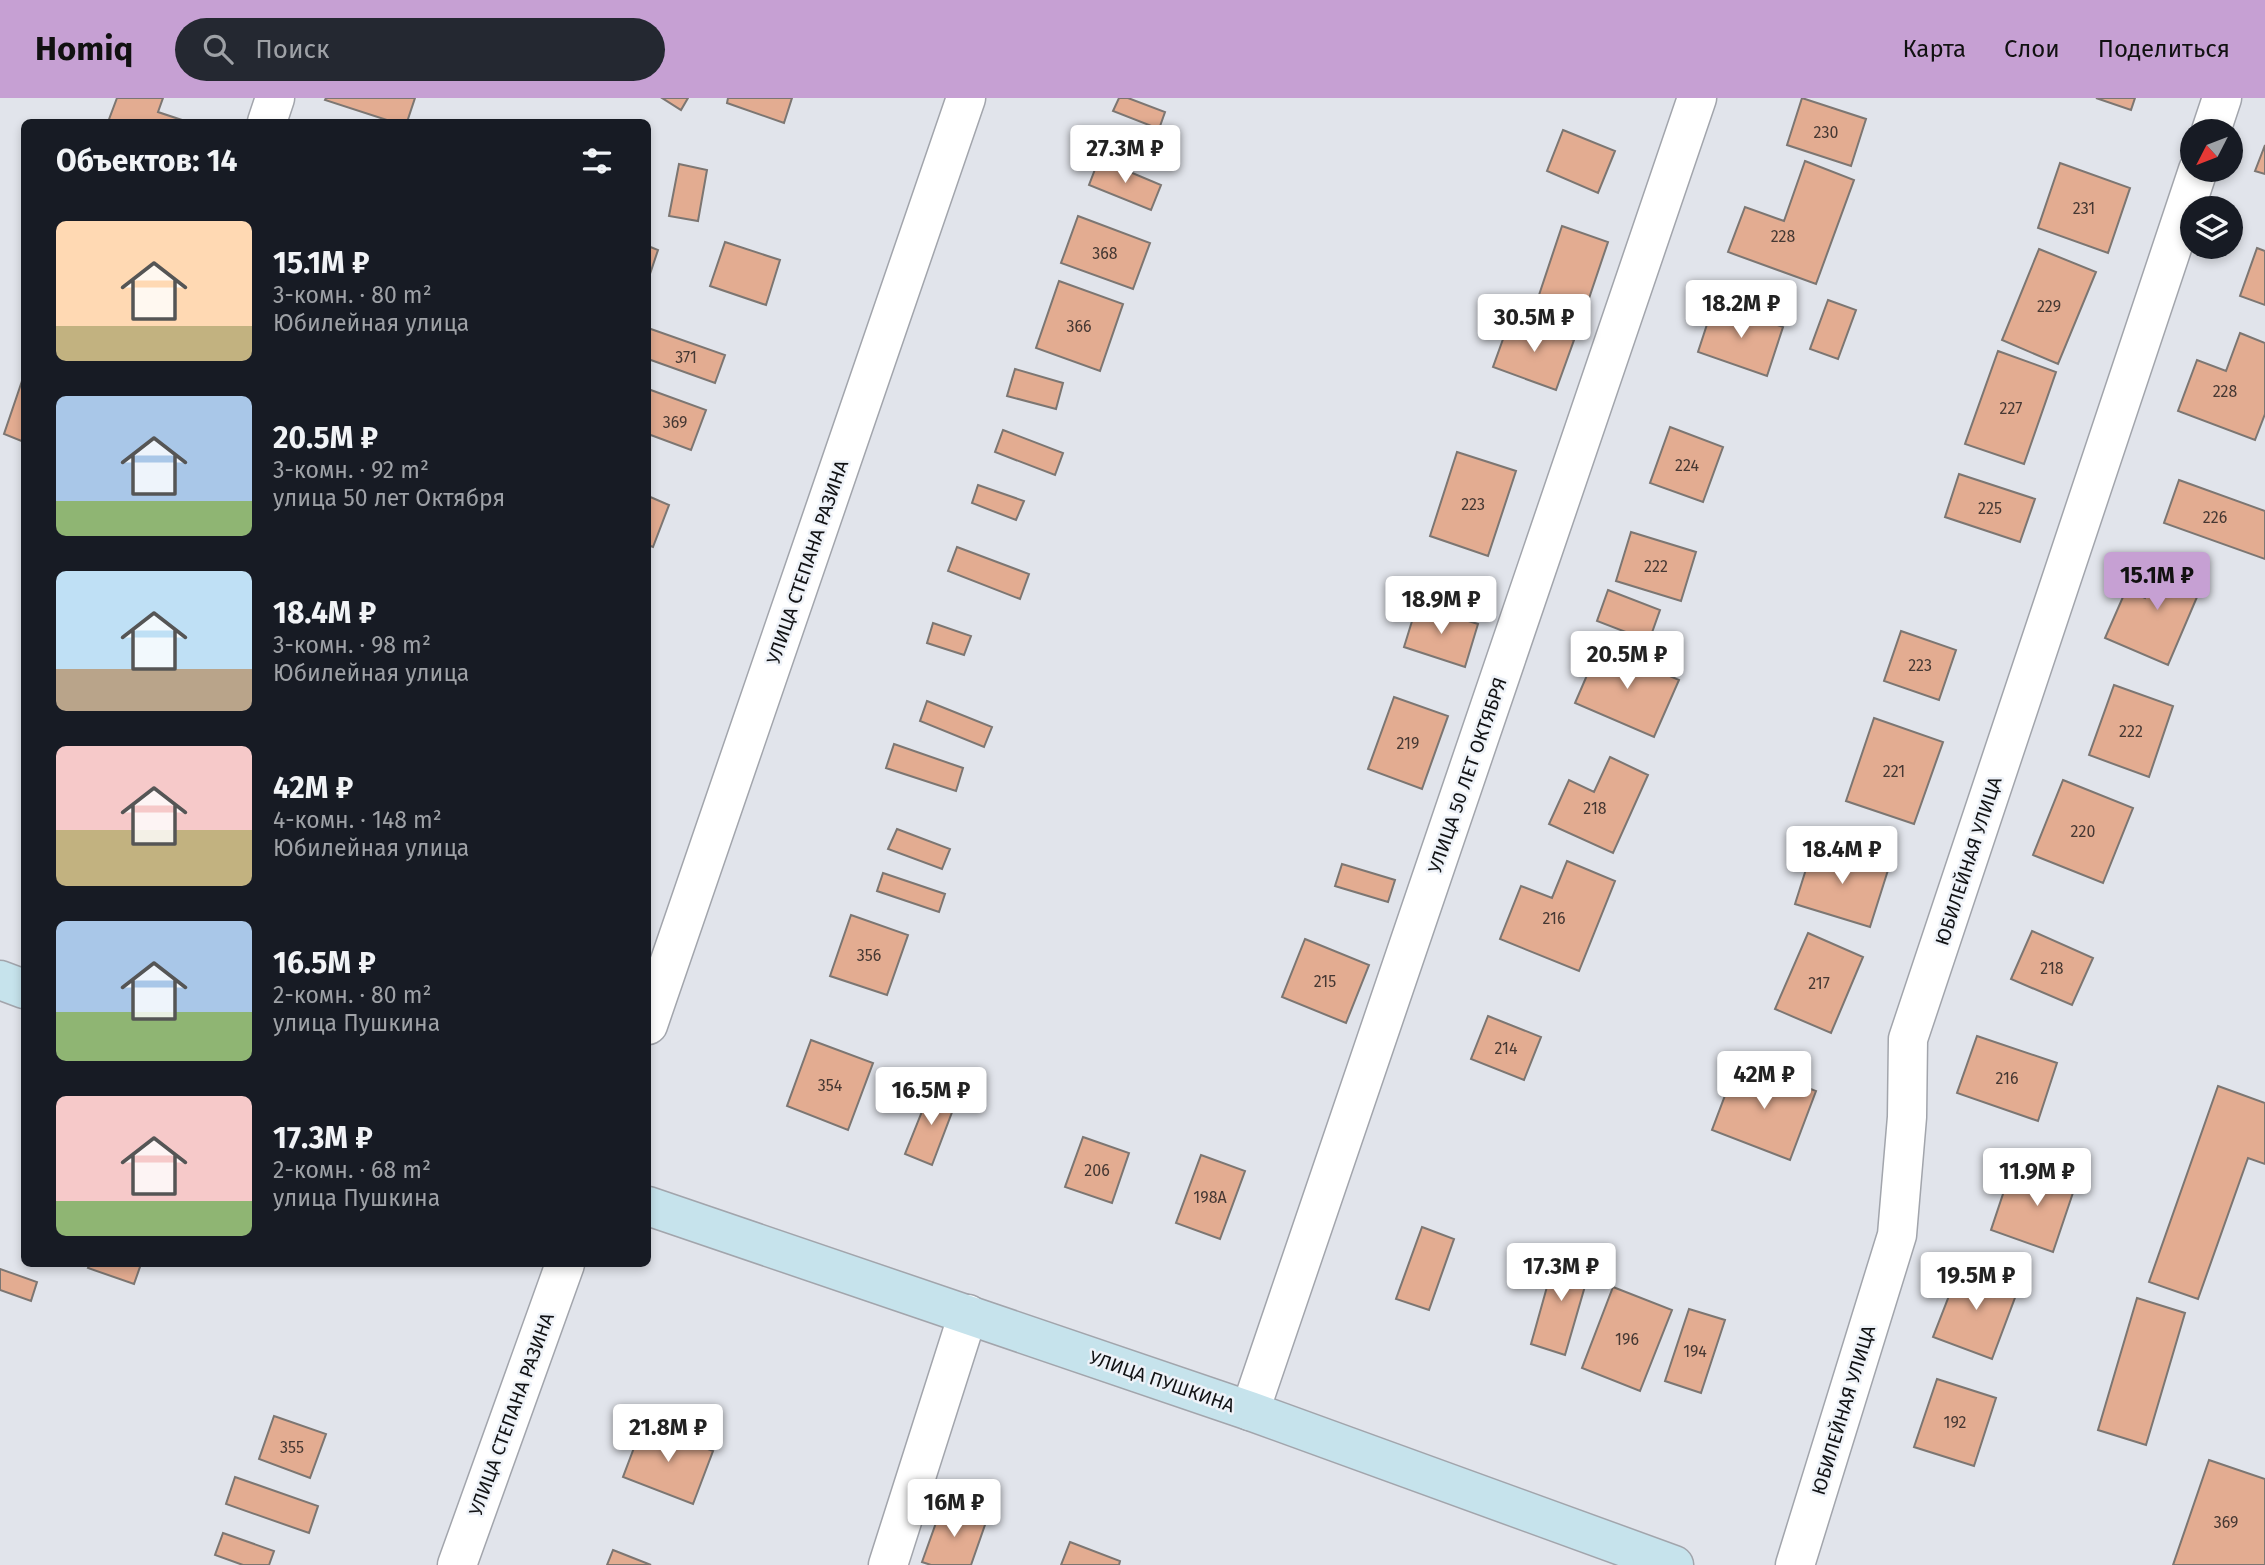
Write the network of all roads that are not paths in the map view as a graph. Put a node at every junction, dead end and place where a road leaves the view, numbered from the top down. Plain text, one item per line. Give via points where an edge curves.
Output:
1 (275, 98) edge
2 (965, 98) edge
3 (1697, 98) edge
4 (2222, 98) edge
5 (268, 119) edge
6 (2215, 119) edge
7 (2194, 182) edge
8 (0, 981) edge
9 (21, 988) edge
10 (651, 1017) edge
11 (651, 1207) edge
12 (564, 1267) edge
13 (968, 1314) junction
14 (1250, 1412) junction
15 (457, 1565) edge
16 (888, 1565) edge
17 (1674, 1565) edge
18 (1796, 1565) edge

1 - 5 street
2 - 10 street, УЛИЦА СТЕПАНА РАЗИНА
3 - 14 street, УЛИЦА 50 ЛЕТ ОКТЯБРЯ
4 - 6 street
7 - 18 street, ЮБИЛЕЙНАЯ УЛИЦА via 1909,1039 1897,1235
8 - 9 street
11 - 13 street, УЛИЦА ПУШКИНА
12 - 15 street, УЛИЦА СТЕПАНА РАЗИНА
13 - 14 street, УЛИЦА ПУШКИНА
13 - 16 street
14 - 17 street, УЛИЦА ПУШКИНА

